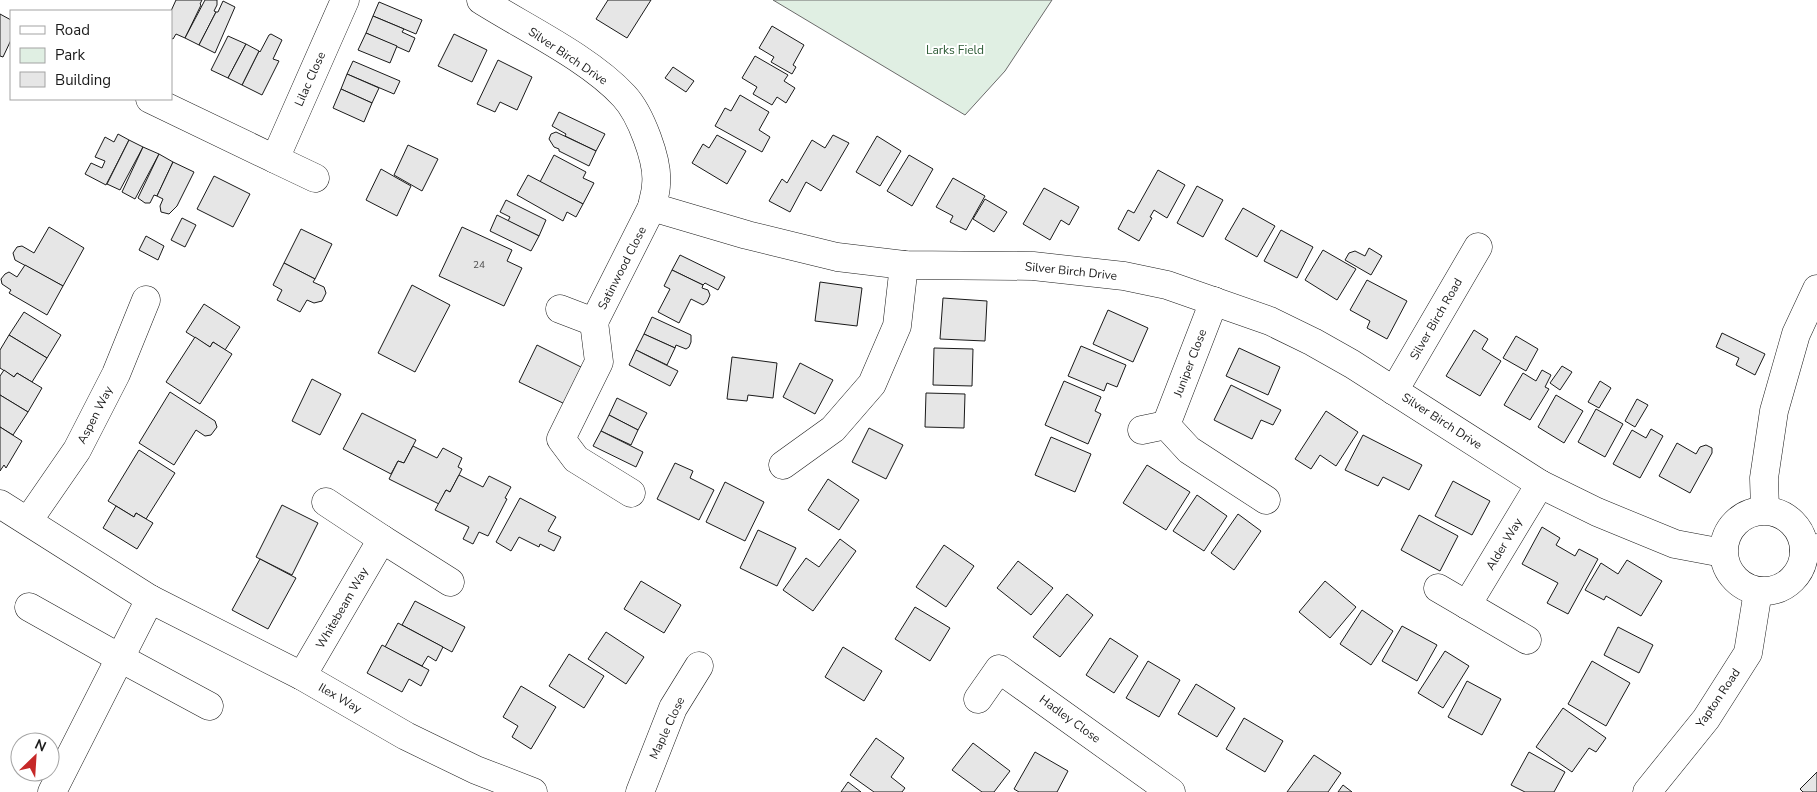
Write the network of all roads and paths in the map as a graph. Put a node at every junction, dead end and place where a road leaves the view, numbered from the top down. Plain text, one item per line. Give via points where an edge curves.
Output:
1 (345, 0) edge
2 (481, 0) edge
3 (152, 100) edge
4 (275, 159) junction
5 (315, 178) dead end
6 (652, 208) junction
7 (1478, 247) dead end
8 (904, 265) junction
9 (1817, 289) edge
10 (146, 300) dead end
11 (1214, 301) junction
12 (560, 309) dead end
13 (594, 322) junction
14 (1394, 391) junction
15 (783, 465) dead end
16 (1540, 484) junction
17 (631, 493) dead end
18 (1266, 500) dead end
19 (326, 502) dead end
20 (0, 504) edge
21 (1765, 510) junction
22 (28, 521) junction
23 (382, 539) junction
24 (1811, 549) edge
25 (1723, 553) junction
26 (450, 582) dead end
27 (1438, 588) dead end
28 (1758, 591) junction
29 (150, 599) junction
30 (1468, 605) junction
31 (29, 607) dead end
32 (1527, 640) dead end
33 (120, 658) junction
34 (699, 666) dead end
35 (302, 676) junction
36 (978, 699) dead end
37 (209, 706) dead end
38 (52, 792) edge
39 (533, 792) edge
40 (640, 792) edge
41 (1171, 792) edge
42 (1648, 792) edge

1 - 4 street, Lilac Close
2 - 6 street, Silver Birch Drive via 603,76 626,97 648,139 656,167
3 - 4 street
4 - 5 street
6 - 8 street, Silver Birch Drive via 837,257
6 - 13 street, Satinwood Close
7 - 14 street, Silver Birch Road
8 - 11 street, Silver Birch Drive via 1033,266 1106,274 1167,285
8 - 15 street via 897,326 872,384 833,429
9 - 21 street via 1796,334 1774,411 1764,478
10 - 22 street, Aspen Way via 116,374 77,450
11 - 14 street, Silver Birch Drive via 1270,321 1313,342
11 - 18 street, Juniper Close via 1154,427
12 - 13 street, Satinwood Close
13 - 17 street via 599,362 561,439 576,459
14 - 16 street, Silver Birch Drive
16 - 25 street, Silver Birch Drive via 1596,512 1675,544
16 - 30 street, Alder Way
19 - 23 street
20 - 22 street, Ilex Way
21 - 24 street via 1782,515 1797,527
21 - 25 street via 1739,518 1724,540
22 - 29 street, Ilex Way
23 - 26 street
23 - 35 street, Whitebeam Way
24 - 28 street via 1795,576 1785,585
25 - 28 street via 1734,578 1745,587
27 - 30 street
28 - 42 street, Yapton Road via 1748,653 1706,719
29 - 33 street
29 - 35 street, Ilex Way
30 - 32 street
31 - 33 street
33 - 37 street
33 - 38 street
34 - 40 street, Maple Close via 674,708
35 - 39 street, Ilex Way via 406,736 476,770
36 - 41 street, Hadley Close via 1000,668

